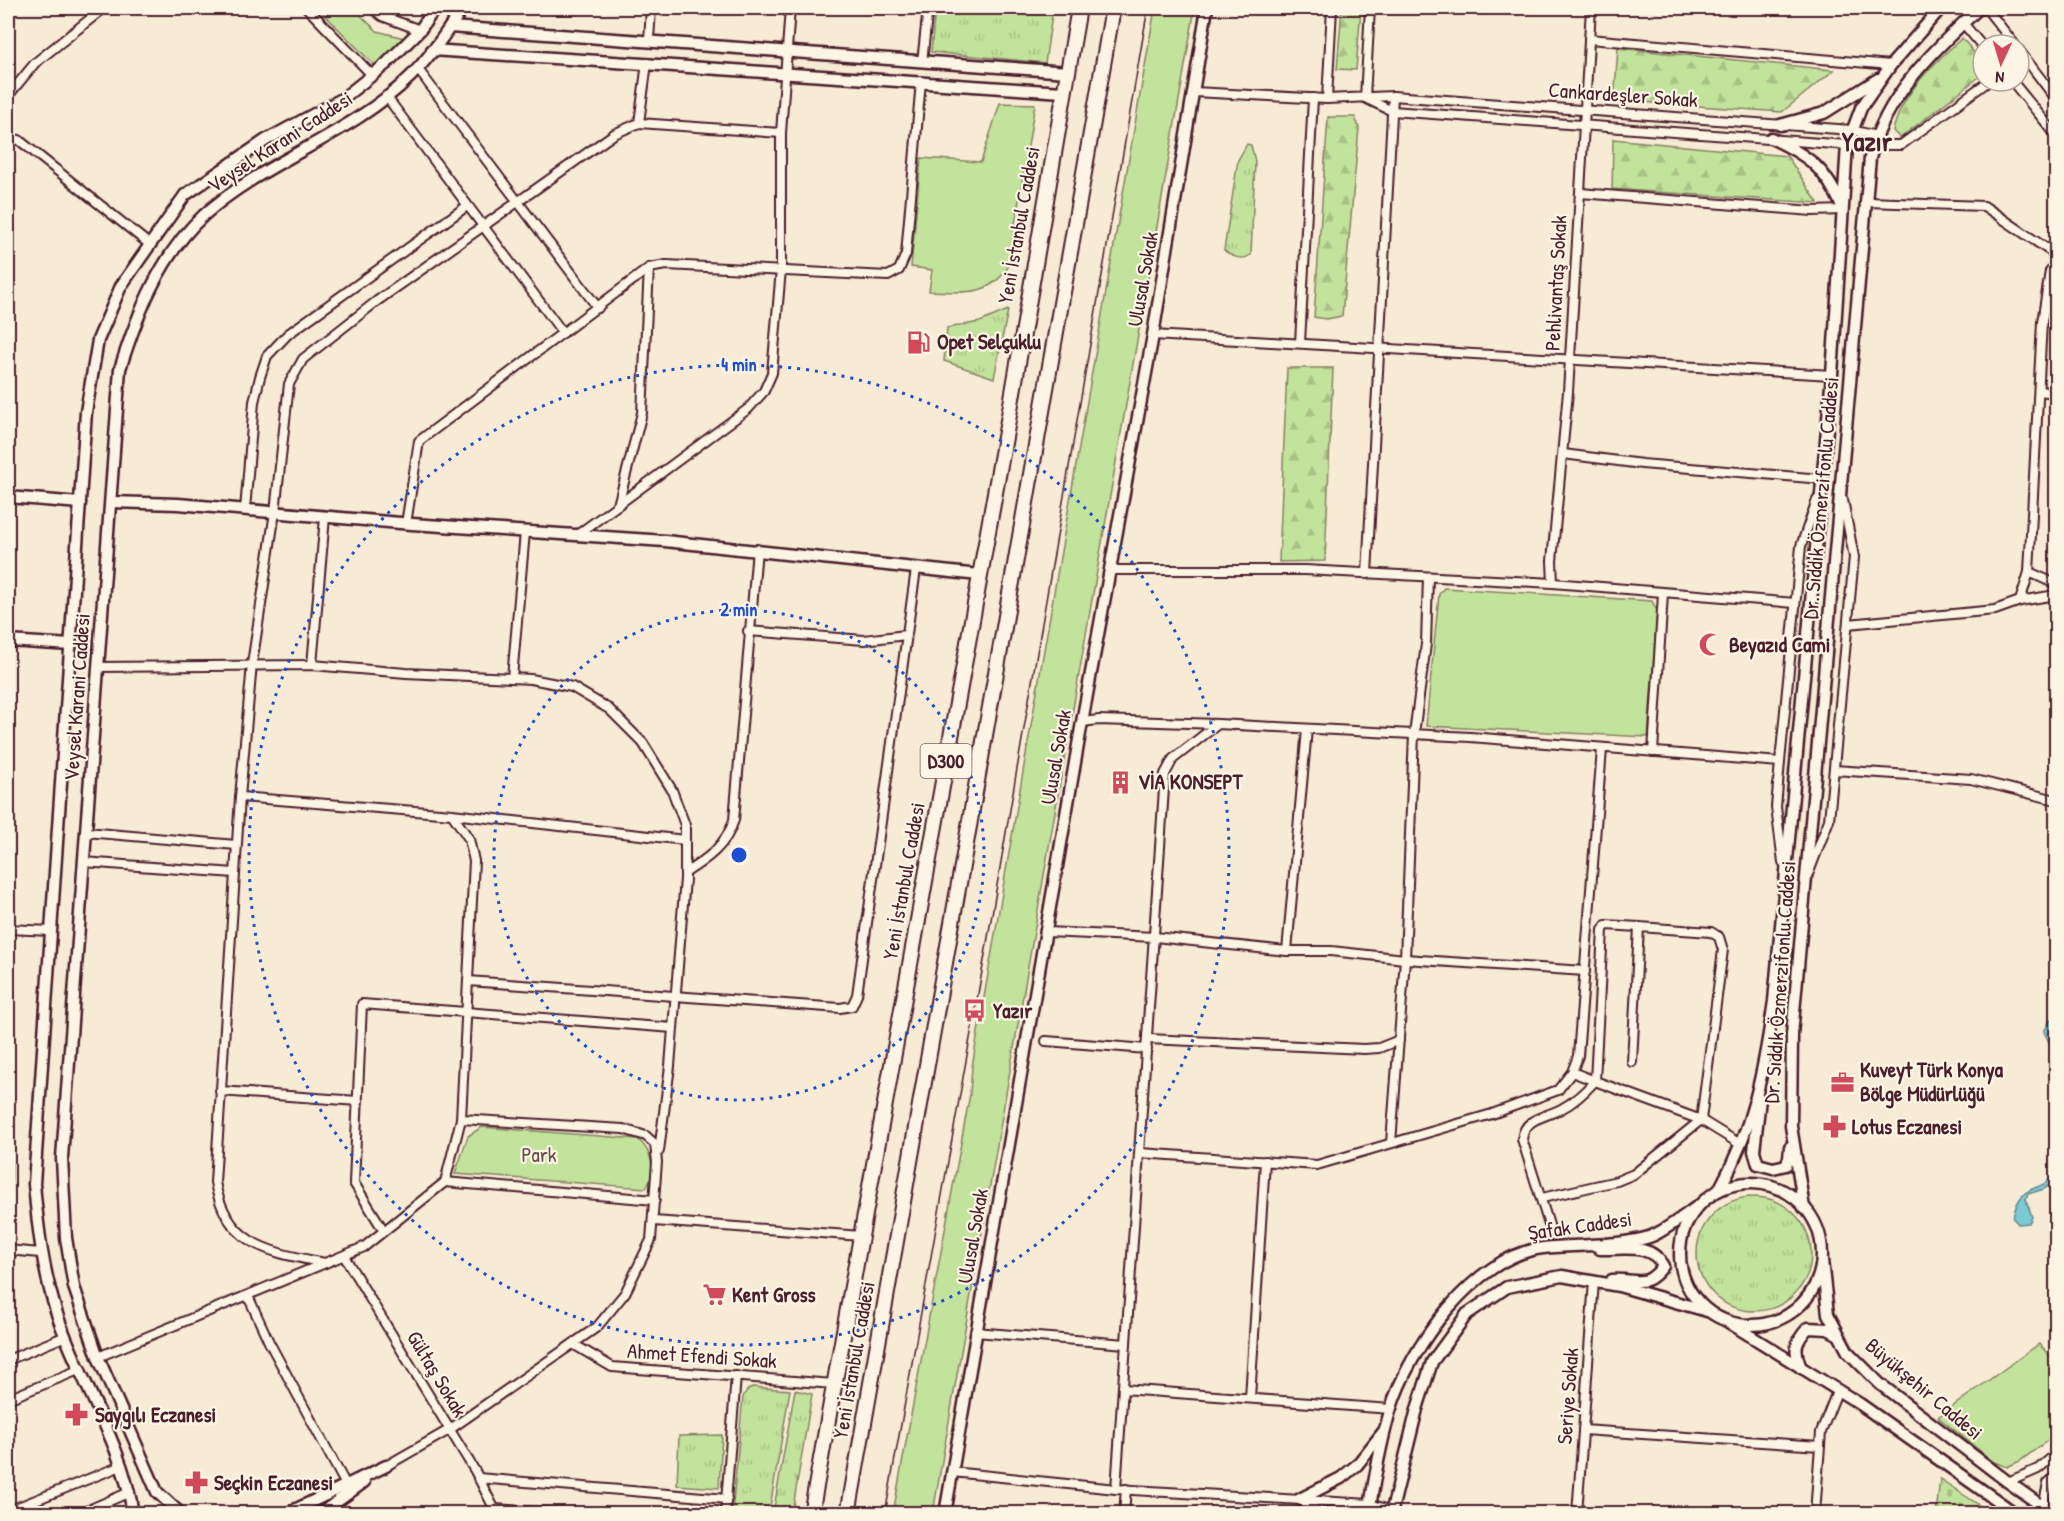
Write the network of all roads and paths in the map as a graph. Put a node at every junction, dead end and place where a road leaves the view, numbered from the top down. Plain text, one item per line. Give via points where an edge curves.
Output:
1 (104, 8) edge
2 (307, 8) edge
3 (372, 8) edge
4 (435, 8) edge
5 (463, 8) edge
6 (651, 8) edge
7 (790, 8) edge
8 (928, 8) edge
9 (1079, 8) edge
10 (1113, 8) edge
11 (1207, 8) edge
12 (1332, 8) edge
13 (1370, 8) edge
14 (1591, 8) edge
15 (1941, 8) edge
16 (1979, 8) edge
17 (1986, 8) edge
18 (1963, 23) junction
19 (450, 27) junction
20 (420, 30) junction
21 (1972, 33) edge
22 (2006, 33) edge
23 (1589, 39) junction
24 (649, 42) junction
25 (432, 50) junction
26 (786, 52) junction
27 (922, 62) junction
28 (647, 63) junction
29 (1891, 64) junction
30 (2031, 66) edge
31 (417, 68) junction
32 (1068, 72) junction
33 (787, 74) junction
34 (372, 75) junction
35 (1883, 76) junction
36 (921, 81) junction
37 (1063, 92) junction
38 (1194, 92) junction
39 (1972, 93) edge
40 (2022, 93) edge
41 (8, 96) edge
42 (386, 96) junction
43 (1393, 96) junction
44 (1313, 98) junction
45 (1365, 98) junction
46 (1327, 99) junction
47 (2056, 99) edge
48 (1392, 111) junction
49 (1584, 111) junction
50 (639, 123) junction
51 (1780, 125) junction
52 (1584, 126) junction
53 (1851, 130) junction
54 (781, 133) junction
55 (2056, 135) edge
56 (8, 138) edge
57 (1772, 138) junction
58 (1875, 140) junction
59 (1847, 145) junction
60 (1580, 193) junction
61 (517, 201) junction
62 (1867, 202) junction
63 (467, 206) junction
64 (1843, 210) junction
65 (482, 226) junction
66 (149, 244) junction
67 (2056, 255) edge
68 (2056, 261) edge
69 (648, 268) junction
70 (781, 269) junction
71 (598, 308) junction
72 (563, 333) junction
73 (1153, 335) junction
74 (1300, 343) junction
75 (1379, 348) junction
76 (1570, 359) junction
77 (1832, 375) junction
78 (2039, 391) junction
79 (2056, 393) edge
80 (1563, 453) junction
81 (1822, 479) junction
82 (1821, 490) junction
83 (1841, 491) junction
84 (8, 497) edge
85 (111, 502) junction
86 (80, 503) junction
87 (618, 505) junction
88 (245, 510) junction
89 (274, 512) junction
90 (325, 517) junction
91 (406, 524) junction
92 (525, 532) junction
93 (577, 535) junction
94 (757, 549) junction
95 (916, 569) junction
96 (1111, 570) junction
97 (2029, 572) junction
98 (1367, 573) junction
99 (979, 575) junction
100 (1428, 577) junction
101 (1553, 584) junction
102 (2056, 584) edge
103 (1663, 594) junction
104 (2056, 595) edge
105 (2019, 601) junction
106 (1796, 603) junction
107 (1848, 624) junction
108 (748, 631) junction
109 (906, 635) junction
110 (8, 641) edge
111 (71, 645) junction
112 (252, 664) junction
113 (312, 665) junction
114 (98, 667) junction
115 (512, 678) junction
116 (1082, 722) junction
117 (1218, 724) junction
118 (1307, 729) junction
119 (1414, 734) junction
120 (1602, 749) junction
121 (1653, 752) junction
122 (1780, 762) junction
123 (1834, 770) junction
124 (240, 797) junction
125 (2056, 800) edge
126 (452, 814) junction
127 (86, 832) junction
128 (685, 840) junction
129 (236, 845) junction
130 (83, 862) junction
131 (235, 873) junction
132 (685, 873) junction
133 (1785, 876) junction
134 (1806, 882) junction
135 (1639, 927) junction
136 (8, 929) edge
137 (51, 931) junction
138 (1047, 932) junction
139 (1155, 937) junction
140 (1287, 951) junction
141 (1405, 959) junction
142 (1585, 971) junction
143 (468, 981) junction
144 (675, 996) junction
145 (467, 1011) junction
146 (673, 1028) junction
147 (1148, 1039) junction
148 (1399, 1040) junction
149 (1046, 1041) dead end
150 (1147, 1049) junction
151 (1632, 1062) dead end
152 (1572, 1072) junction
153 (1763, 1075) junction
154 (1595, 1081) junction
155 (220, 1091) junction
156 (358, 1101) junction
157 (461, 1119) junction
158 (1701, 1119) junction
159 (1791, 1126) junction
160 (1391, 1143) junction
161 (1740, 1144) junction
162 (1140, 1153) junction
163 (1265, 1161) junction
164 (657, 1162) junction
165 (444, 1182) junction
166 (1719, 1190) junction
167 (1542, 1198) junction
168 (655, 1200) junction
169 (1698, 1206) junction
170 (1804, 1208) junction
171 (654, 1221) junction
172 (1549, 1225) dead end
173 (384, 1231) junction
174 (862, 1236) junction
175 (1571, 1248) junction
176 (8, 1250) edge
177 (40, 1253) junction
178 (344, 1256) junction
179 (1822, 1260) junction
180 (325, 1263) junction
181 (1594, 1281) junction
182 (248, 1296) junction
183 (1707, 1311) junction
184 (1728, 1322) junction
185 (975, 1332) junction
186 (1839, 1335) junction
187 (66, 1336) junction
188 (573, 1344) junction
189 (1126, 1344) junction
190 (98, 1357) junction
191 (8, 1360) edge
192 (1801, 1368) junction
193 (81, 1369) junction
194 (736, 1376) junction
195 (834, 1384) junction
196 (1123, 1389) junction
197 (1838, 1389) junction
198 (1250, 1398) junction
199 (8, 1399) edge
200 (1391, 1409) junction
201 (1386, 1429) junction
202 (449, 1430) junction
203 (1583, 1430) junction
204 (1820, 1446) junction
205 (2056, 1454) edge
206 (121, 1466) junction
207 (386, 1466) junction
208 (2038, 1469) junction
209 (952, 1472) junction
210 (2056, 1476) edge
211 (478, 1478) junction
212 (2008, 1482) junction
213 (2048, 1483) junction
214 (346, 1485) junction
215 (1116, 1489) junction
216 (1126, 1489) junction
217 (130, 1492) junction
218 (727, 1499) junction
219 (1300, 1499) junction
220 (1370, 1509) edge
221 (8, 1510) edge
222 (495, 1511) edge
223 (2048, 1511) edge
224 (1391, 1512) edge
225 (79, 1514) edge
226 (133, 1514) edge
227 (181, 1514) edge
228 (286, 1514) edge
229 (320, 1514) edge
230 (574, 1514) edge
231 (725, 1514) edge
232 (811, 1514) edge
233 (848, 1514) edge
234 (945, 1514) edge
235 (1124, 1514) edge
236 (1321, 1514) edge
237 (1577, 1514) edge
238 (1815, 1514) edge
239 (2016, 1514) edge

1 - 41 street via 35,63
2 - 34 street
3 - 20 street via 382,16
4 - 20 main road, Veysel Karani Caddesi
5 - 19 main road, Veysel Karani Caddesi
6 - 24 street
7 - 26 street
8 - 27 street
9 - 32 highway, Yeni İstanbul Caddesi / D300
10 - 233 highway, Yeni İstanbul Caddesi / D300
11 - 38 main road, Ulusal Sokak
12 - 46 street
13 - 45 street
14 - 23 street, Pehlivantaş Sokak
15 - 29 main road, Dr. Sıddık Özmerzifonlu Caddesi
16 - 18 main road, Dr. Sıddık Özmerzifonlu Caddesi
17 - 22 street
18 - 21 street
18 - 58 main road, Dr. Sıddık Özmerzifonlu Caddesi via 1935,49 1892,103
19 - 24 main road
19 - 25 main road, Veysel Karani Caddesi
20 - 34 main road, Veysel Karani Caddesi
23 - 29 street
23 - 49 street, Pehlivantaş Sokak
24 - 26 main road
25 - 28 main road
25 - 31 main road, Veysel Karani Caddesi
26 - 27 main road
26 - 33 street
27 - 32 main road
28 - 33 main road
28 - 50 street
29 - 35 main road, Dr. Sıddık Özmerzifonlu Caddesi
30 - 47 street
31 - 42 main road, Veysel Karani Caddesi
31 - 61 street
32 - 37 highway, Yeni İstanbul Caddesi / D300
33 - 36 main road
33 - 54 street
34 - 66 main road, Veysel Karani Caddesi via 342,99 266,140 185,195
35 - 51 main road via 1824,113
35 - 53 main road, Dr. Sıddık Özmerzifonlu Caddesi via 1860,108
36 - 37 main road
36 - 70 street via 906,254 899,270 888,276
37 - 99 highway, Yeni İstanbul Caddesi / D300
38 - 44 street, Cankardeşler Sokak
38 - 73 main road, Ulusal Sokak
39 - 58 street via 1901,145
40 - 55 street
42 - 63 street
42 - 85 main road, Veysel Karani Caddesi via 236,189 202,217 175,250 136,318 120,369
43 - 45 street, Cankardeşler Sokak
43 - 48 street
43 - 49 street, Cankardeşler Sokak
44 - 46 street, Cankardeşler Sokak
44 - 74 street
45 - 46 street, Cankardeşler Sokak
45 - 48 street, Cankardeşler Sokak
48 - 52 street, Cankardeşler Sokak
48 - 75 street
49 - 51 street, Cankardeşler Sokak
49 - 52 street, Pehlivantaş Sokak
50 - 54 street
50 - 61 street via 614,134
51 - 53 street, Cankardeşler Sokak
52 - 57 street, Cankardeşler Sokak
52 - 60 street, Pehlivantaş Sokak
53 - 58 street, Cankardeşler Sokak
53 - 59 main road, Dr. Sıddık Özmerzifonlu Caddesi
54 - 70 street
56 - 66 street via 19,140
57 - 59 street, Cankardeşler Sokak
57 - 64 main road via 1804,154 1821,168
58 - 59 street, Cankardeşler Sokak
58 - 62 main road, Dr. Sıddık Özmerzifonlu Caddesi
59 - 64 main road, Dr. Sıddık Özmerzifonlu Caddesi
60 - 64 street via 1813,212
60 - 76 street, Pehlivantaş Sokak
61 - 65 street
61 - 71 street
62 - 67 street via 1984,206
62 - 83 main road, Dr. Sıddık Özmerzifonlu Caddesi
63 - 65 street
63 - 88 street via 288,334 267,356 254,402
64 - 77 main road, Dr. Sıddık Özmerzifonlu Caddesi
65 - 72 street
65 - 89 street via 303,359 289,384 285,405
66 - 86 main road, Veysel Karani Caddesi via 121,286 98,340 86,412
68 - 78 street via 2050,271 2042,322
69 - 70 street via 666,265
69 - 71 street
69 - 87 street via 642,413
70 - 87 street via 772,373 764,391 748,409
71 - 72 street
72 - 91 street via 419,441
73 - 74 street
73 - 96 main road, Ulusal Sokak
74 - 75 street
75 - 76 street
75 - 98 street
76 - 77 street
76 - 80 street, Pehlivantaş Sokak
77 - 81 main road, Dr. Sıddık Özmerzifonlu Caddesi
78 - 79 street
78 - 97 street
80 - 81 street via 1642,464
80 - 101 street, Pehlivantaş Sokak
81 - 82 main road, Dr. Sıddık Özmerzifonlu Caddesi
82 - 106 street via 1801,546
82 - 133 main road, Dr. Sıddık Özmerzifonlu Caddesi
83 - 107 street via 1854,557
83 - 134 main road, Dr. Sıddık Özmerzifonlu Caddesi
84 - 86 main road
85 - 88 main road
85 - 114 main road, Veysel Karani Caddesi
86 - 111 main road, Veysel Karani Caddesi
87 - 93 street
88 - 89 main road
89 - 90 main road
89 - 112 street
90 - 91 main road
90 - 113 street
91 - 92 main road
92 - 93 main road
92 - 115 street
93 - 94 main road
94 - 95 main road
94 - 108 street
95 - 99 main road
95 - 109 street
96 - 98 street
96 - 116 main road, Ulusal Sokak
97 - 102 street
97 - 105 street
98 - 100 street
99 - 174 highway, Yeni İstanbul Caddesi / D300
100 - 101 street
100 - 119 street via 1426,644
101 - 103 street
103 - 106 street
103 - 121 street
104 - 105 street
105 - 107 street via 1995,610
106 - 122 street
107 - 123 street
108 - 109 street via 864,640
108 - 132 street via 734,820 712,856
109 - 144 street via 852,1006
110 - 111 main road
111 - 137 main road, Veysel Karani Caddesi
112 - 113 street
112 - 114 street
112 - 124 street
113 - 115 street
114 - 127 main road, Veysel Karani Caddesi
115 - 128 street via 572,687 609,709 643,743 672,790 685,825
116 - 117 street
116 - 138 main road, Ulusal Sokak
117 - 118 street
117 - 139 street via 1173,759 1165,774
118 - 119 street
118 - 140 street
119 - 120 street
119 - 141 street
120 - 121 street
120 - 142 street
121 - 122 street
122 - 133 street via 1776,807
123 - 125 street via 1971,779
123 - 134 street via 1829,820
124 - 126 street
124 - 129 street
126 - 128 street
126 - 143 street via 469,839 474,861
127 - 129 street
127 - 130 main road, Veysel Karani Caddesi
128 - 132 street
129 - 131 street
130 - 131 street
130 - 190 main road, Veysel Karani Caddesi via 62,1189 74,1287
131 - 155 street
132 - 144 street
133 - 153 main road, Dr. Sıddık Özmerzifonlu Caddesi
134 - 159 main road, Dr. Sıddık Özmerzifonlu Caddesi via 1792,1035
135 - 151 street
135 - 154 street via 1612,924 1603,930
135 - 158 street via 1711,932 1723,942
136 - 137 street
137 - 177 main road, Veysel Karani Caddesi via 34,1184
138 - 139 street
138 - 185 main road, Ulusal Sokak
139 - 140 street
139 - 147 street
140 - 141 street
141 - 142 street
141 - 148 street
142 - 152 street via 1578,1056
143 - 144 street
143 - 145 street
144 - 146 street
145 - 146 street
145 - 156 street via 362,1004
145 - 157 street
146 - 164 street
147 - 148 street via 1364,1049
147 - 150 street
148 - 160 street
149 - 150 street
150 - 162 street
152 - 154 street
152 - 160 street via 1558,1090
153 - 159 main road via 1754,1152 1758,1164 1773,1168 1786,1165 1790,1158
153 - 161 main road, Dr. Sıddık Özmerzifonlu Caddesi
154 - 158 street
154 - 167 street via 1580,1097 1523,1129 1522,1139
155 - 156 street
155 - 180 street via 215,1182 225,1212 238,1232 266,1251
156 - 173 street via 354,1182
157 - 164 street via 623,1129 646,1136 655,1144
157 - 165 street
158 - 161 street
158 - 167 street via 1634,1174 1608,1184
159 - 170 main road, Dr. Sıddık Özmerzifonlu Caddesi
160 - 163 street via 1317,1165
161 - 166 main road, Dr. Sıddık Özmerzifonlu Caddesi
162 - 163 street
162 - 189 street
163 - 198 street
164 - 168 street
165 - 168 street
165 - 173 street
166 - 169 main road
166 - 170 main road via 1739,1184 1761,1184 1782,1190
167 - 172 street
168 - 171 street
169 - 175 main road, Şafak Caddesi via 1654,1235
169 - 183 main road via 1686,1222 1679,1246 1681,1270 1690,1293
170 - 179 main road via 1821,1239
171 - 174 street
171 - 188 street via 651,1240 625,1293 597,1327
173 - 178 street
174 - 195 highway, Yeni İstanbul Caddesi / D300
175 - 181 main road via 1646,1249 1663,1266 1653,1278 1641,1282
175 - 200 main road, Şafak Caddesi via 1543,1248 1516,1255 1472,1282 1434,1324
176 - 177 street
177 - 187 main road, Veysel Karani Caddesi
178 - 180 street
178 - 202 street, Gültaş Sokak
179 - 184 main road via 1817,1281 1806,1300 1790,1314 1771,1323 1749,1326
179 - 186 main road, Büyükşehir Caddesi via 1828,1314
180 - 182 street
181 - 183 main road
181 - 203 street, Seriye Sokak
181 - 224 main road via 1562,1276 1507,1287 1467,1314 1432,1362
182 - 190 street
182 - 214 street
183 - 184 main road
184 - 192 main road, Büyükşehir Caddesi
185 - 189 street
185 - 209 main road, Ulusal Sokak
186 - 192 main road via 1828,1329 1808,1328 1796,1342
186 - 212 main road, Büyükşehir Caddesi via 1848,1352 1880,1384
187 - 191 street
187 - 193 main road, Veysel Karani Caddesi
188 - 194 street, Ahmet Efendi Sokak via 612,1367
188 - 202 street
189 - 196 street
190 - 227 main road, Veysel Karani Caddesi via 157,1492
192 - 197 main road, Büyükşehir Caddesi
193 - 199 street
193 - 206 main road, Veysel Karani Caddesi
194 - 195 street, Ahmet Efendi Sokak
194 - 218 street
195 - 232 highway, Yeni İstanbul Caddesi / D300
196 - 198 street
196 - 215 street
197 - 204 street via 1821,1432
197 - 239 main road, Büyükşehir Caddesi
198 - 200 street
200 - 201 main road, Şafak Caddesi
201 - 219 main road via 1357,1465
201 - 220 main road, Şafak Caddesi
202 - 207 street
202 - 211 street, Gültaş Sokak
203 - 204 street
203 - 237 street, Seriye Sokak
204 - 238 street
205 - 208 street
206 - 217 main road, Veysel Karani Caddesi
206 - 221 street
207 - 214 main road
207 - 229 main road
208 - 212 street
208 - 213 street
209 - 215 street
209 - 234 main road, Ulusal Sokak
210 - 213 street
211 - 218 street
211 - 222 street, Gültaş Sokak
212 - 223 main road, Büyükşehir Caddesi
213 - 223 street
214 - 228 main road
215 - 216 street
216 - 219 street
216 - 235 street
217 - 225 street
217 - 226 main road, Veysel Karani Caddesi
218 - 231 street
219 - 220 street
219 - 236 main road
220 - 224 street
222 - 230 street

